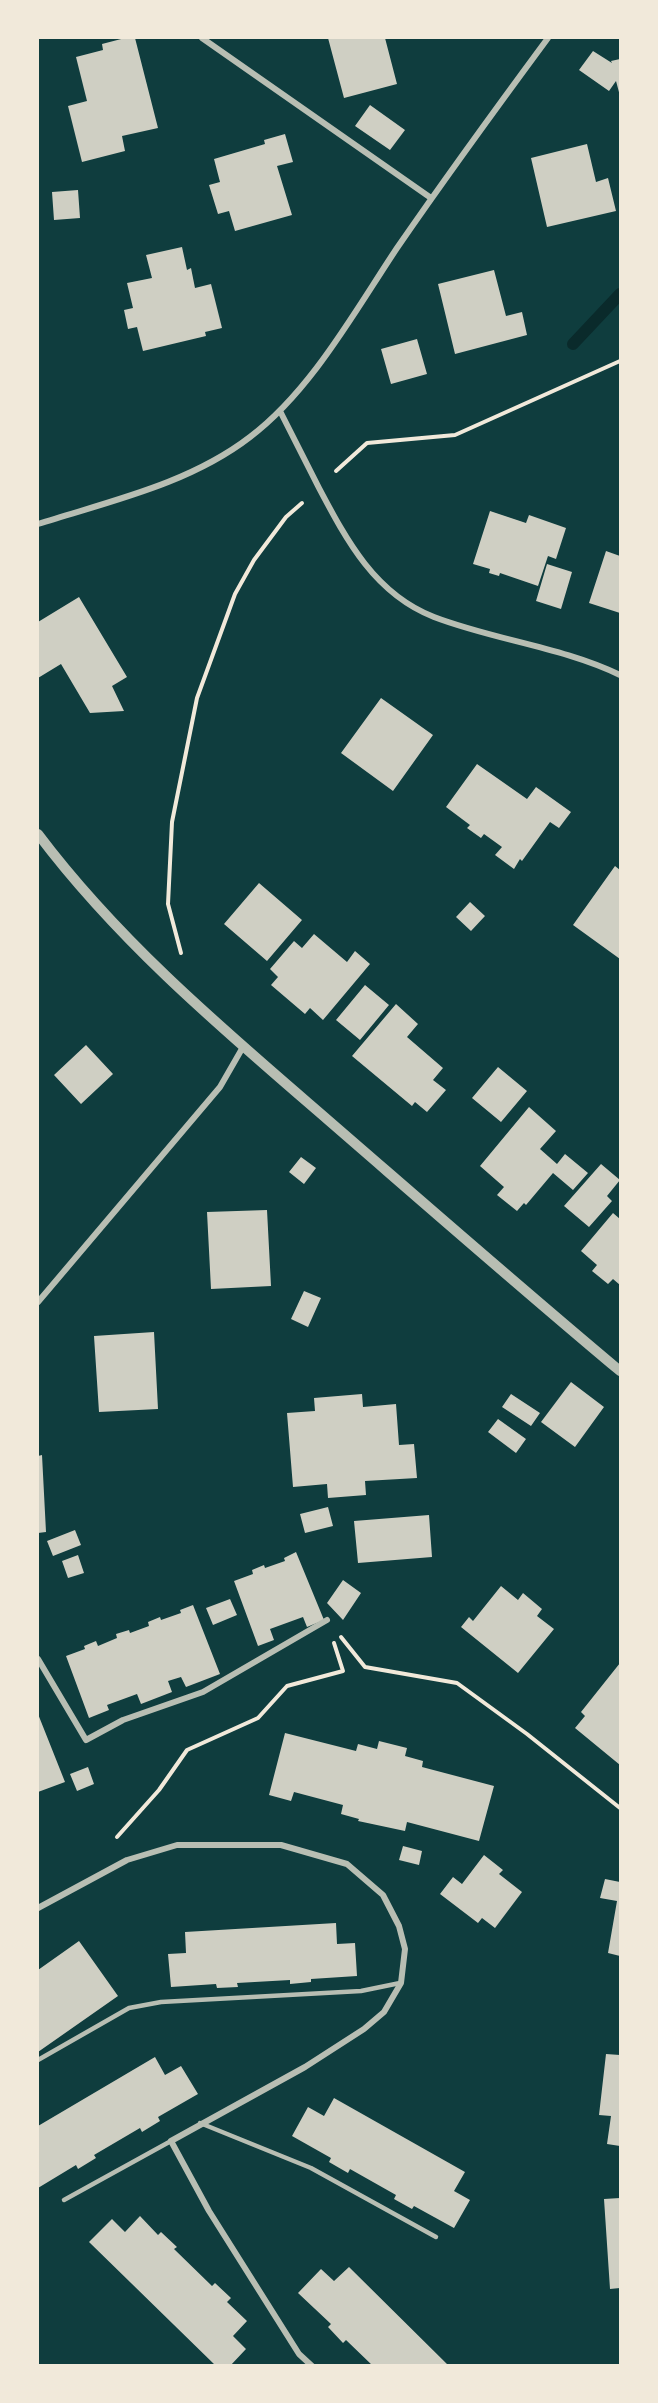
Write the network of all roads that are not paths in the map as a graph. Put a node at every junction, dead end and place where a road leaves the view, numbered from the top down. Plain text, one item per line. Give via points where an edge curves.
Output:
1 (202, 38) edge
2 (548, 38) edge
3 (431, 198) junction
4 (280, 411) junction
5 (38, 524) edge
6 (621, 675) edge
7 (38, 834) edge
8 (243, 1047) junction
9 (38, 1302) edge
10 (621, 1371) edge
11 (327, 1620) road end
12 (38, 1659) edge
13 (38, 1908) edge
14 (400, 1983) junction
15 (38, 2060) edge
16 (200, 2123) junction
17 (171, 2141) junction
18 (64, 2200) dead end
19 (436, 2237) dead end
20 (312, 2366) edge

1 - 3 street
2 - 3 street
3 - 4 street via 311,376
4 - 5 street via 250,437 176,480
4 - 6 street via 353,549 400,600 434,616
7 - 8 street via 116,928
8 - 9 street via 220,1086
8 - 10 street
11 - 12 street via 203,1692 123,1720 86,1740
13 - 14 street via 127,1860 177,1845 280,1845 347,1864 383,1895 399,1926 405,1949
14 - 15 lane via 361,1991 129,2007
14 - 16 street via 384,2012 364,2029 305,2067
16 - 17 street
16 - 19 lane via 311,2168
17 - 18 lane
17 - 20 street via 239,2259 299,2354

